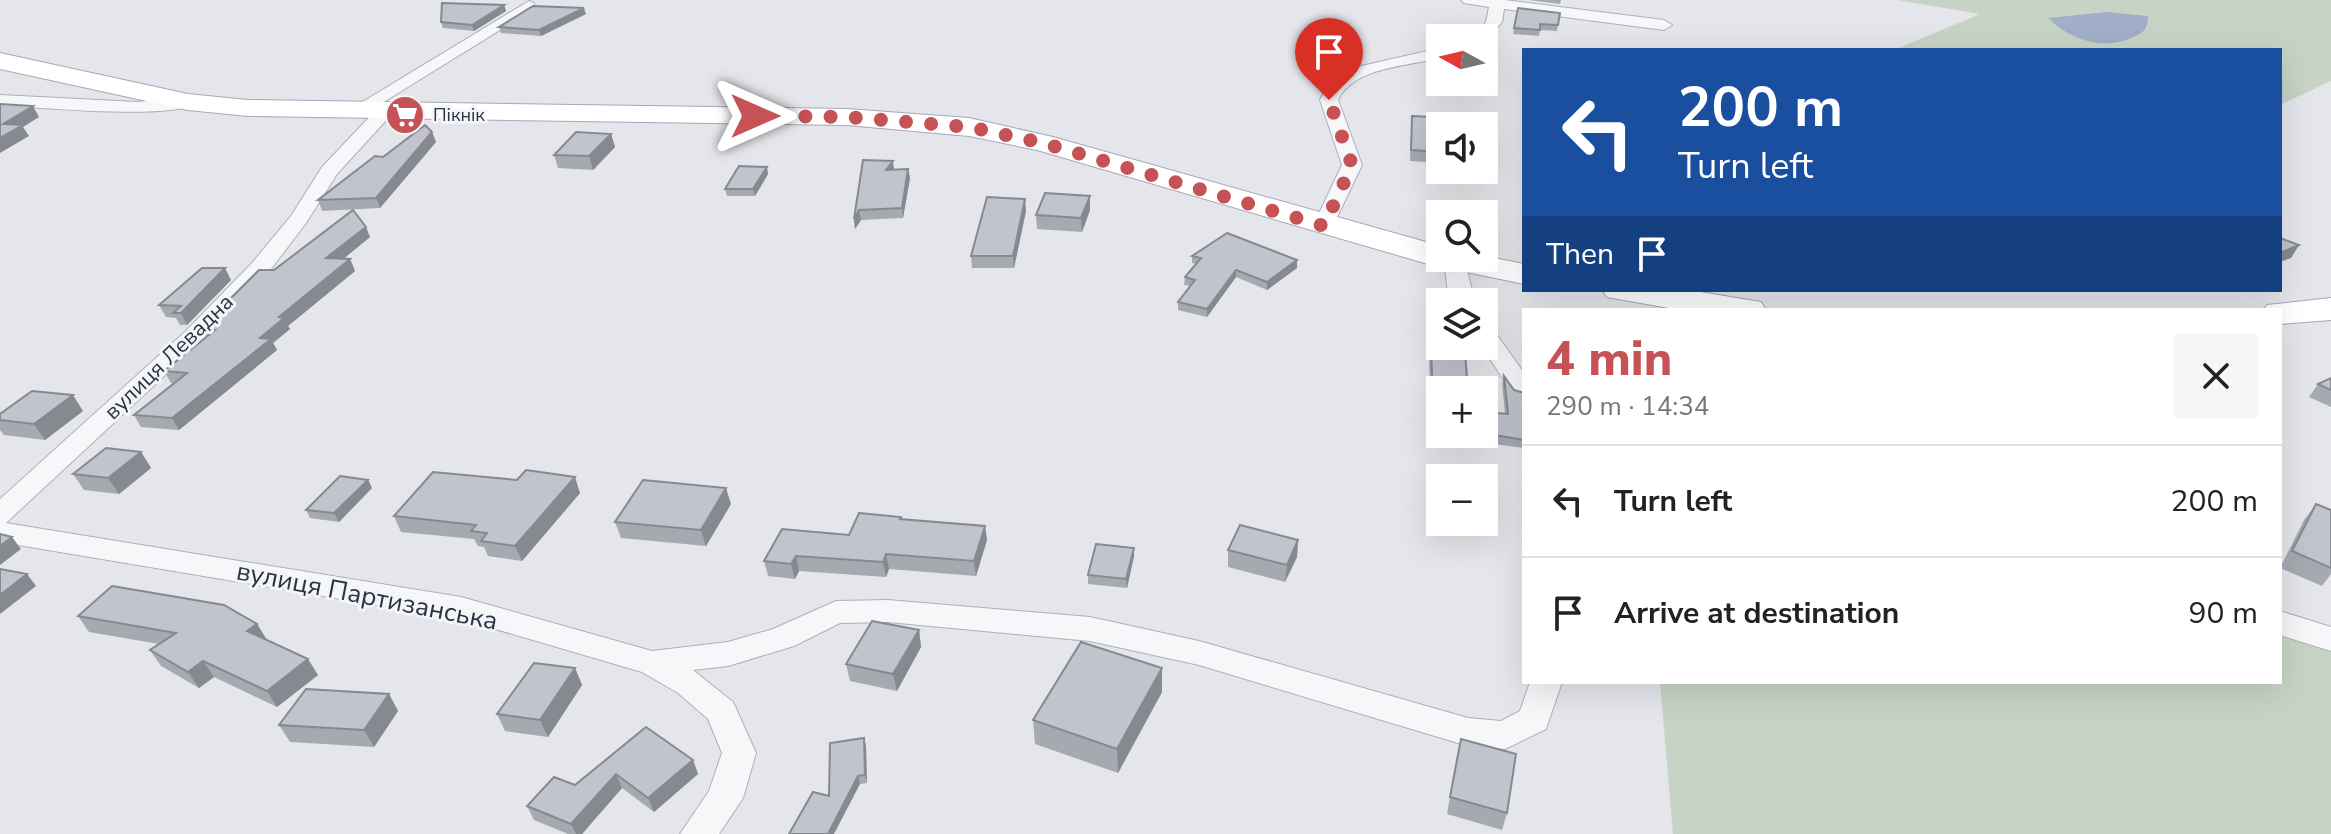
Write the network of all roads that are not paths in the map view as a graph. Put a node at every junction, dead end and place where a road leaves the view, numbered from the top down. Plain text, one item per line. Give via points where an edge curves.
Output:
1 (1469, 0) edge
2 (1497, 4) junction
3 (529, 6) edge
4 (1492, 24) edge
5 (1664, 25) dead end
6 (1426, 56) edge
7 (0, 61) edge
8 (0, 100) edge
9 (188, 102) junction
10 (355, 112) junction
11 (384, 112) junction
12 (1324, 226) junction
13 (1426, 253) edge
14 (1498, 269) edge
15 (1522, 274) edge
16 (1632, 292) edge
17 (1735, 308) edge
18 (2331, 309) edge
19 (2282, 313) edge
20 (1498, 353) edge
21 (1522, 388) edge
22 (0, 515) edge
23 (0, 532) edge
24 (2282, 624) edge
25 (2331, 639) edge
26 (652, 663) junction
27 (1545, 684) edge
28 (698, 834) edge

1 - 2 street
2 - 4 street
2 - 5 street
3 - 10 street
6 - 12 street via 1359,72 1337,83 1329,100 1352,165
7 - 9 main road
8 - 9 street via 137,107
9 - 10 main road
10 - 11 main road
11 - 12 main road via 847,117 969,127 1043,143
11 - 22 street, вулиця Левадна via 329,171 299,219 249,280
12 - 13 main road
14 - 15 main road
16 - 17 main road
18 - 19 main road
20 - 21 street
23 - 26 street, вулиця Партизанська via 461,608
24 - 25 street
26 - 27 street via 728,654 783,638 836,612 888,611 1090,629 1199,653 1468,732 1505,735 1534,719
26 - 28 street, вулиця Партизанська via 690,684 721,711 739,753 725,798

